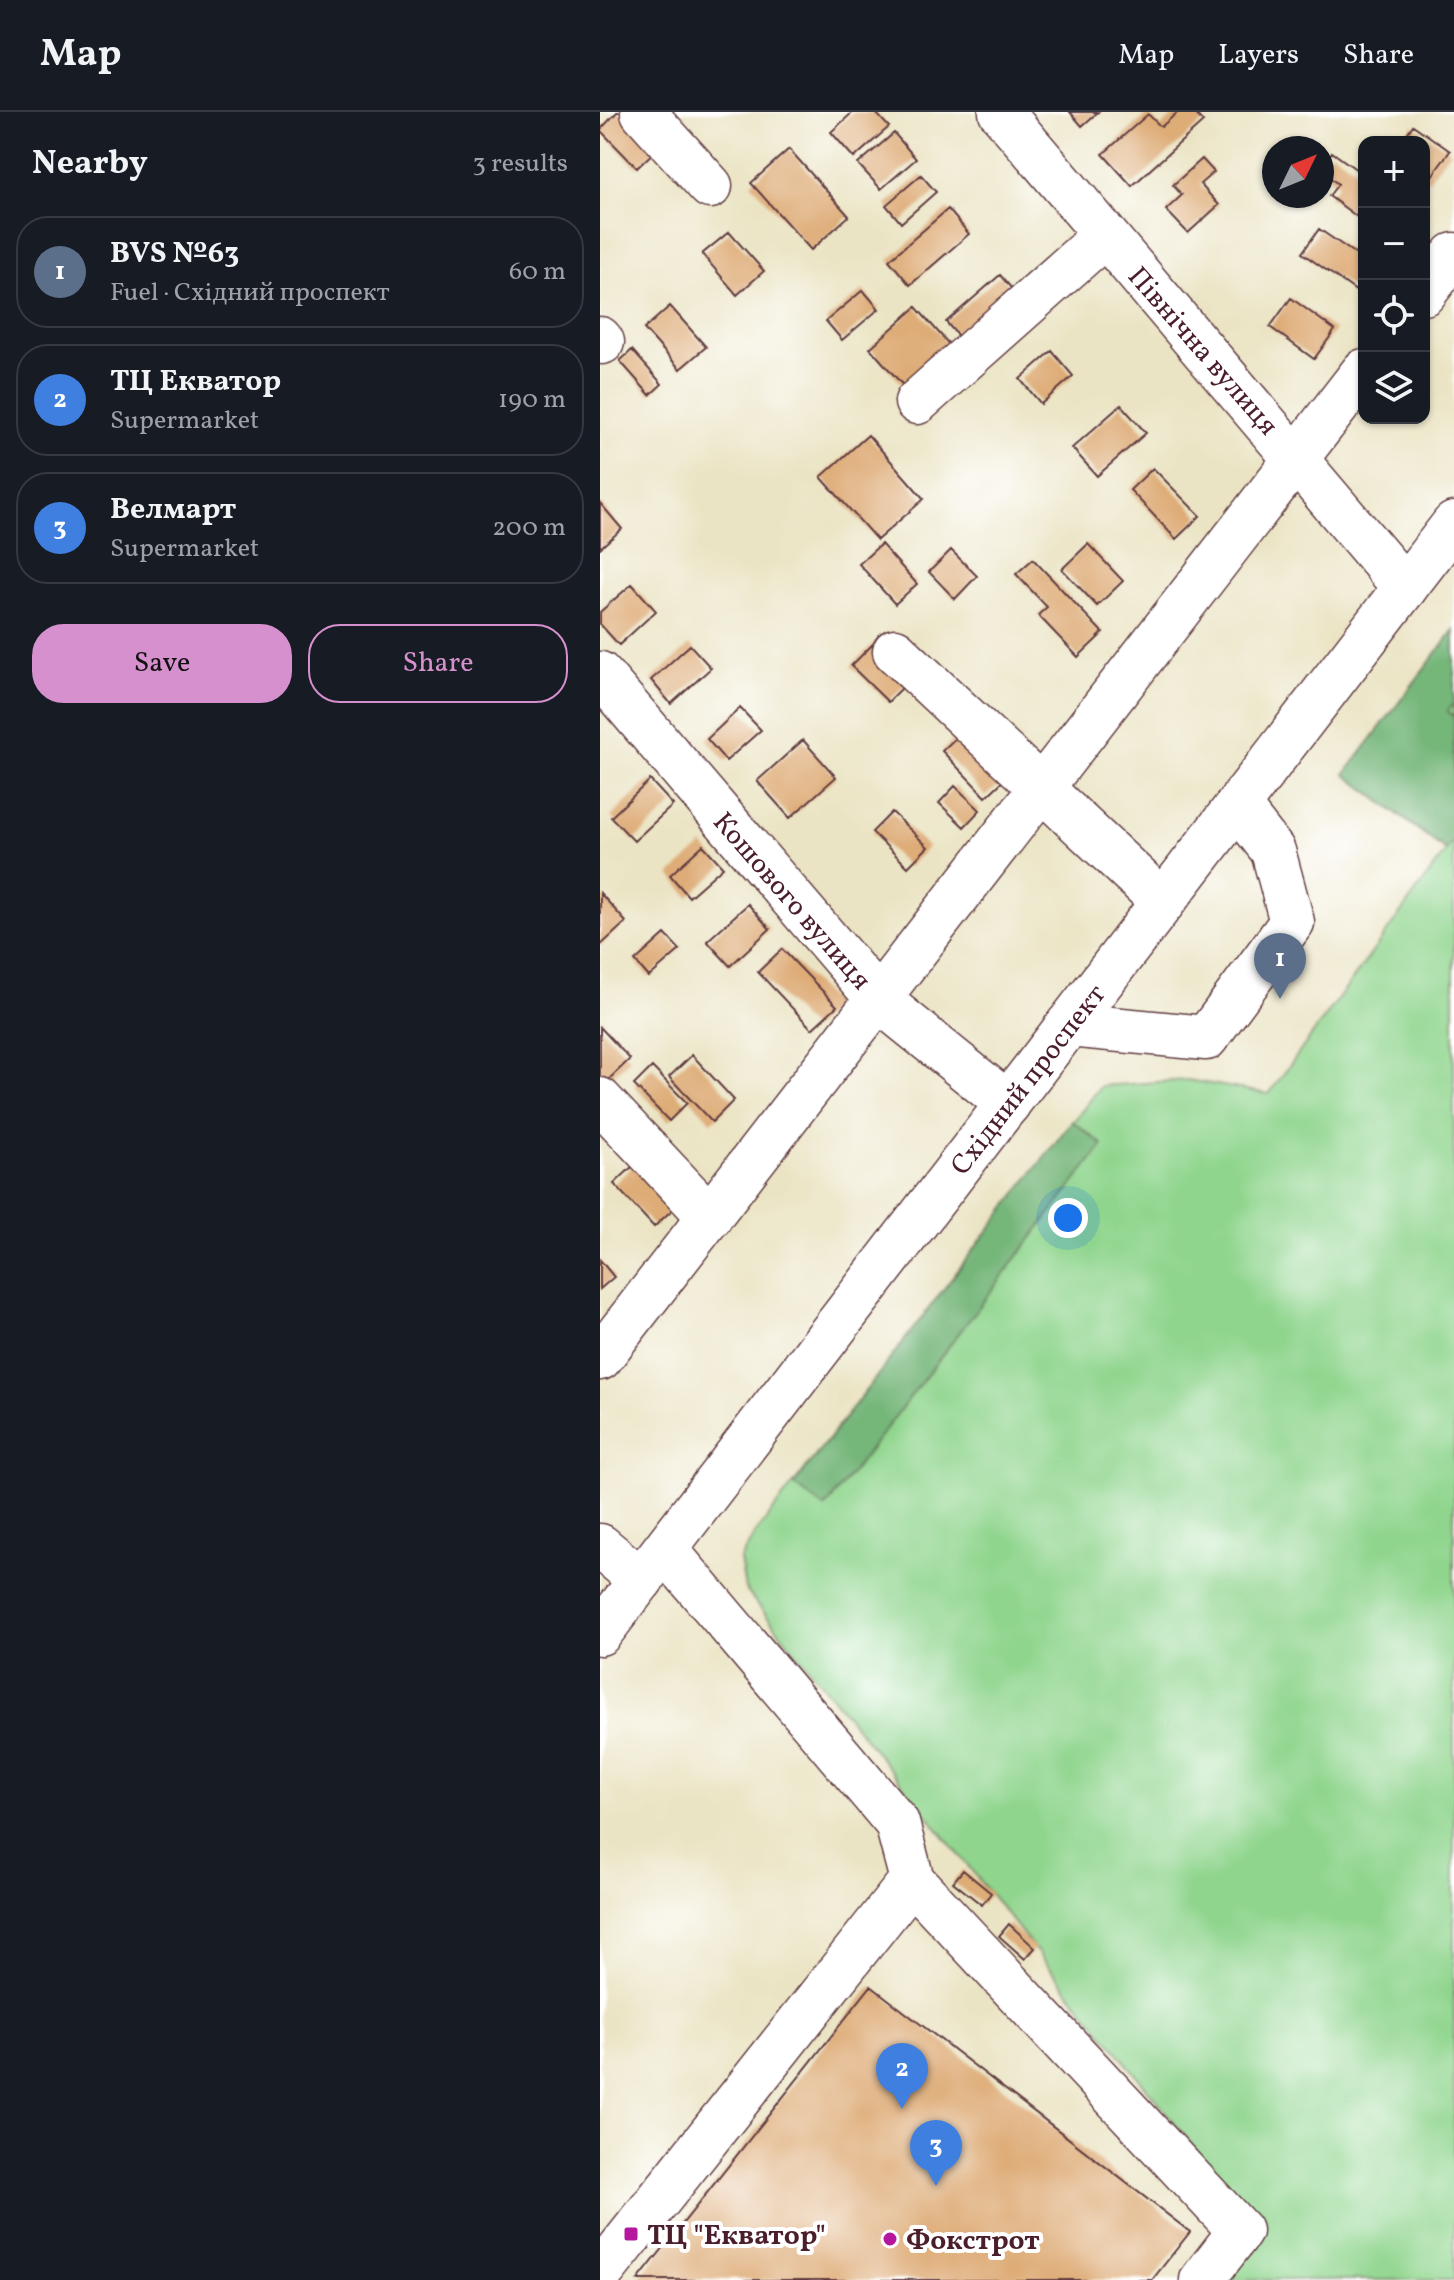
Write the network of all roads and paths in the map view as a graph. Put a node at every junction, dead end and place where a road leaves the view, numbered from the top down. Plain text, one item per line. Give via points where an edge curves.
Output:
1 (643, 112) edge
2 (1001, 112) edge
3 (710, 186) dead end
4 (1105, 235) junction
5 (1454, 255) edge
6 (1430, 285) edge
7 (1358, 379) edge
8 (917, 402) dead end
9 (1296, 458) junction
10 (1454, 524) edge
11 (1405, 588) junction
12 (895, 651) dead end
13 (600, 674) edge
14 (1042, 788) junction
15 (1238, 806) junction
16 (1163, 902) junction
17 (878, 999) junction
18 (1068, 1025) junction
19 (600, 1100) edge
20 (1008, 1104) junction
21 (710, 1217) junction
22 (600, 1358) edge
23 (600, 1546) edge
24 (653, 1564) junction
25 (600, 1633) edge
26 (912, 1880) junction
27 (600, 2274) edge
28 (1202, 2280) edge

1 - 3 main road
2 - 4 main road, Північна вулиця
4 - 8 main road
4 - 9 main road, Північна вулиця
5 - 6 main road
7 - 9 main road
9 - 11 main road, Північна вулиця
9 - 14 main road
10 - 11 main road, Східний проспект
11 - 15 main road, Східний проспект
12 - 14 main road
13 - 17 main road, Кошового вулиця
14 - 16 main road
14 - 17 main road
15 - 16 main road, Східний проспект
15 - 18 main road via 1273,851 1292,922 1206,1038
16 - 18 main road, Східний проспект
17 - 20 main road, Кошового вулиця
17 - 21 main road
18 - 20 main road, Східний проспект
19 - 21 main road
20 - 24 main road, Східний проспект
21 - 22 main road
23 - 24 main road
24 - 25 main road, Східний проспект
24 - 26 main road via 897,1823
26 - 27 main road
26 - 28 main road via 1240,2231

